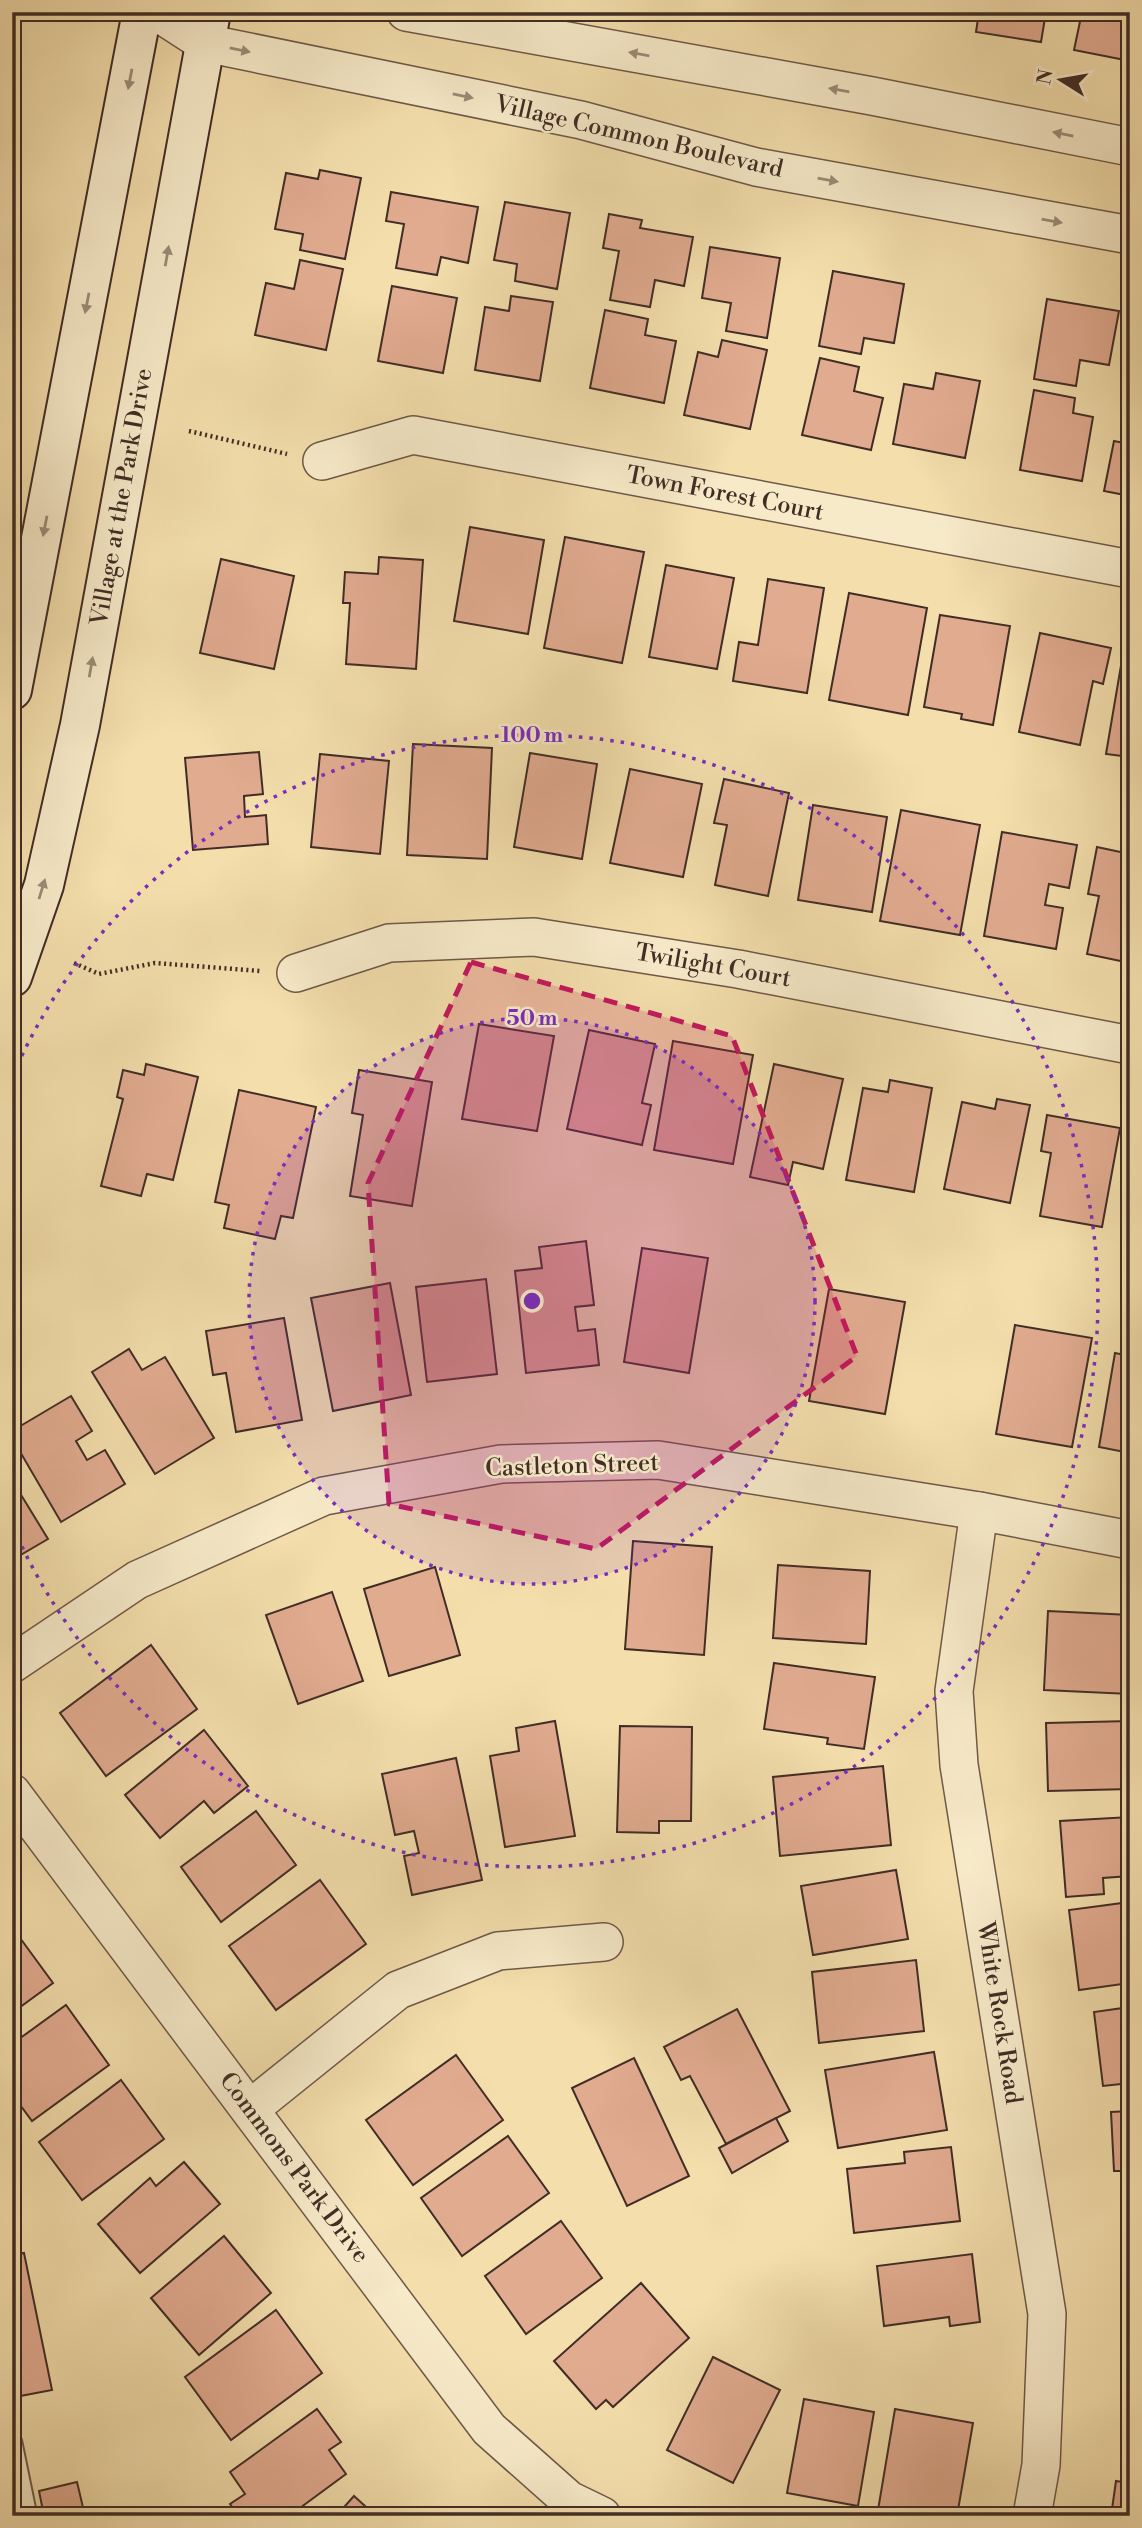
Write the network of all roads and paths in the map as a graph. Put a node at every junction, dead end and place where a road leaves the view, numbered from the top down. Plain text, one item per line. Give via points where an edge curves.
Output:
1 (142, 12) edge
2 (157, 12) edge
3 (407, 12) edge
4 (208, 27) edge
5 (1130, 147) edge
6 (1130, 235) edge
7 (189, 431) dead end
8 (322, 461) joint
9 (1130, 569) edge
10 (22, 590) edge
11 (12, 690) edge
12 (74, 963) dead end
13 (296, 973) joint
14 (12, 977) edge
15 (1130, 1045) edge
16 (979, 1511) junction
17 (1130, 1540) edge
18 (12, 1664) edge
19 (12, 1793) edge
20 (604, 1942) dead end
21 (250, 2109) junction
22 (12, 2443) edge
23 (27, 2516) edge
24 (602, 2516) edge
25 (1032, 2516) edge

1 -> 10 street
2 - 4 street, Village Common Boulevard
5 -> 3 street
4 -> 6 street, Village Common Boulevard via 756,167
14 -> 4 street, Village at the Park Drive via 44,885 80,725
7 - 8 path
8 - 9 street, Town Forest Court via 413,435
10 - 11 street
12 - 13 path via 99,974 155,963
13 - 15 street, Twilight Court via 389,943 534,937 738,969
16 - 17 street, Castleton Street
16 - 18 street, Castleton Street via 658,1460 501,1464 324,1496 137,1580
16 - 25 street, White Rock Road via 954,1691 959,1766 1047,2314 1041,2465
19 - 21 street, Commons Park Drive
20 - 21 street via 498,1951 398,1990
21 - 24 street, Commons Park Drive via 489,2429 569,2500
22 - 23 lane

